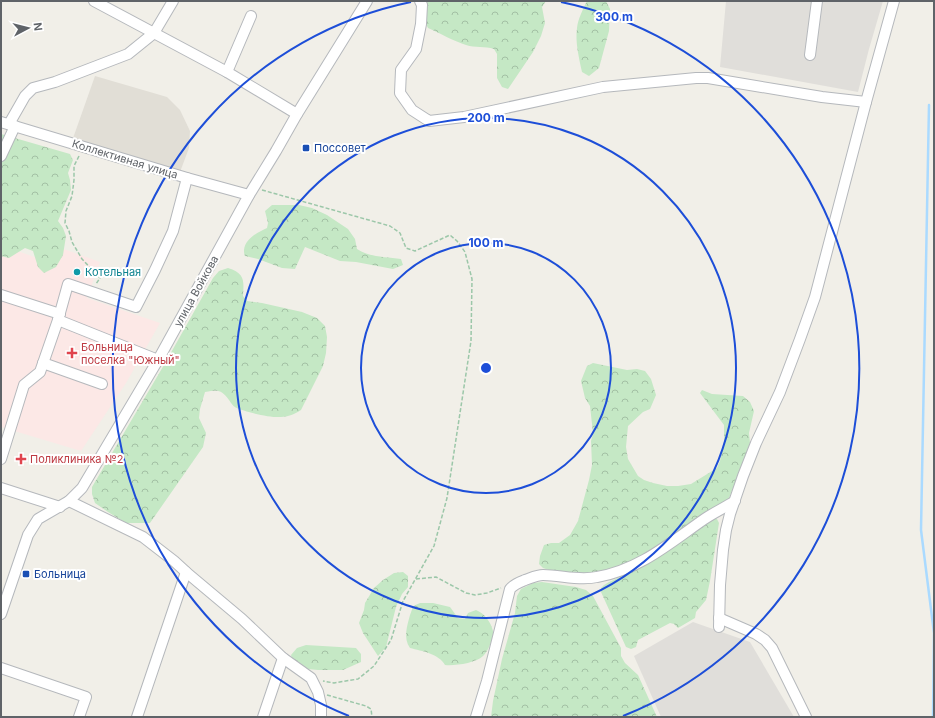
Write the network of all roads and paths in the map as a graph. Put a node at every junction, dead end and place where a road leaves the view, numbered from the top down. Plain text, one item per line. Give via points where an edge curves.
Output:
1 (94, 1) edge
2 (173, 1) edge
3 (367, 1) edge
4 (420, 1) edge
5 (817, 1) edge
6 (894, 1) edge
7 (251, 16) dead end
8 (154, 33) junction
9 (810, 55) dead end
10 (228, 72) junction
11 (866, 102) junction
12 (297, 114) junction
13 (8, 124) edge
14 (83, 147) junction
15 (1, 156) edge
16 (187, 178) junction
17 (251, 192) junction
18 (92, 292) junction
19 (1, 295) edge
20 (59, 317) junction
21 (158, 360) junction
22 (43, 363) junction
23 (102, 384) dead end
24 (1, 459) edge
25 (1, 488) edge
26 (734, 501) junction
27 (64, 504) junction
28 (186, 572) junction
29 (416, 579) junction
30 (512, 586) junction
31 (1, 614) edge
32 (283, 658) junction
33 (1, 668) edge
34 (311, 678) junction
35 (318, 692) junction
36 (79, 717) edge
37 (137, 717) edge
38 (263, 717) edge
39 (321, 717) edge
40 (372, 717) edge
41 (476, 717) edge
42 (806, 717) edge

1 - 8 street
2 - 8 street
3 - 12 street, улица Войкова
4 - 11 street via 421,24 416,49 401,70 400,93 412,110 429,121 464,117 603,87 696,78
5 - 9 street
6 - 11 street
7 - 10 street
8 - 10 street
8 - 13 street via 128,54 34,88 25,96
10 - 12 street
11 - 26 street via 815,297 780,392 756,443
12 - 17 street, улица Войкова
13 - 14 street, Коллективная улица
13 - 15 street
14 - 16 street, Коллективная улица
14 - 18 path via 74,166 72,196 65,222 82,259 100,278
16 - 17 street, Коллективная улица
16 - 18 street via 173,231 136,306
17 - 21 street, улица Войкова
17 - 29 path via 390,226 400,233 406,248 415,251 450,236 465,252 472,279 471,341 447,498 434,546
18 - 20 street via 68,284
19 - 20 street
20 - 21 street
20 - 22 street
21 - 27 street, улица Войкова via 82,488
22 - 23 street
22 - 24 street via 40,372 24,385
25 - 27 street
26 - 30 street via 630,568 596,578 535,576
26 - 42 street via 723,550 719,623 756,634 765,640 772,648
27 - 28 street via 143,537
27 - 31 street, улица Войкова via 38,519 28,535
28 - 32 street
28 - 37 street
29 - 30 path via 436,577 466,593 475,594
29 - 34 path via 403,601 391,640 374,666 358,679 334,683
30 - 41 street
32 - 34 street
32 - 38 street
33 - 36 street via 86,697
34 - 35 street
35 - 39 street
35 - 40 path via 366,706 371,709

